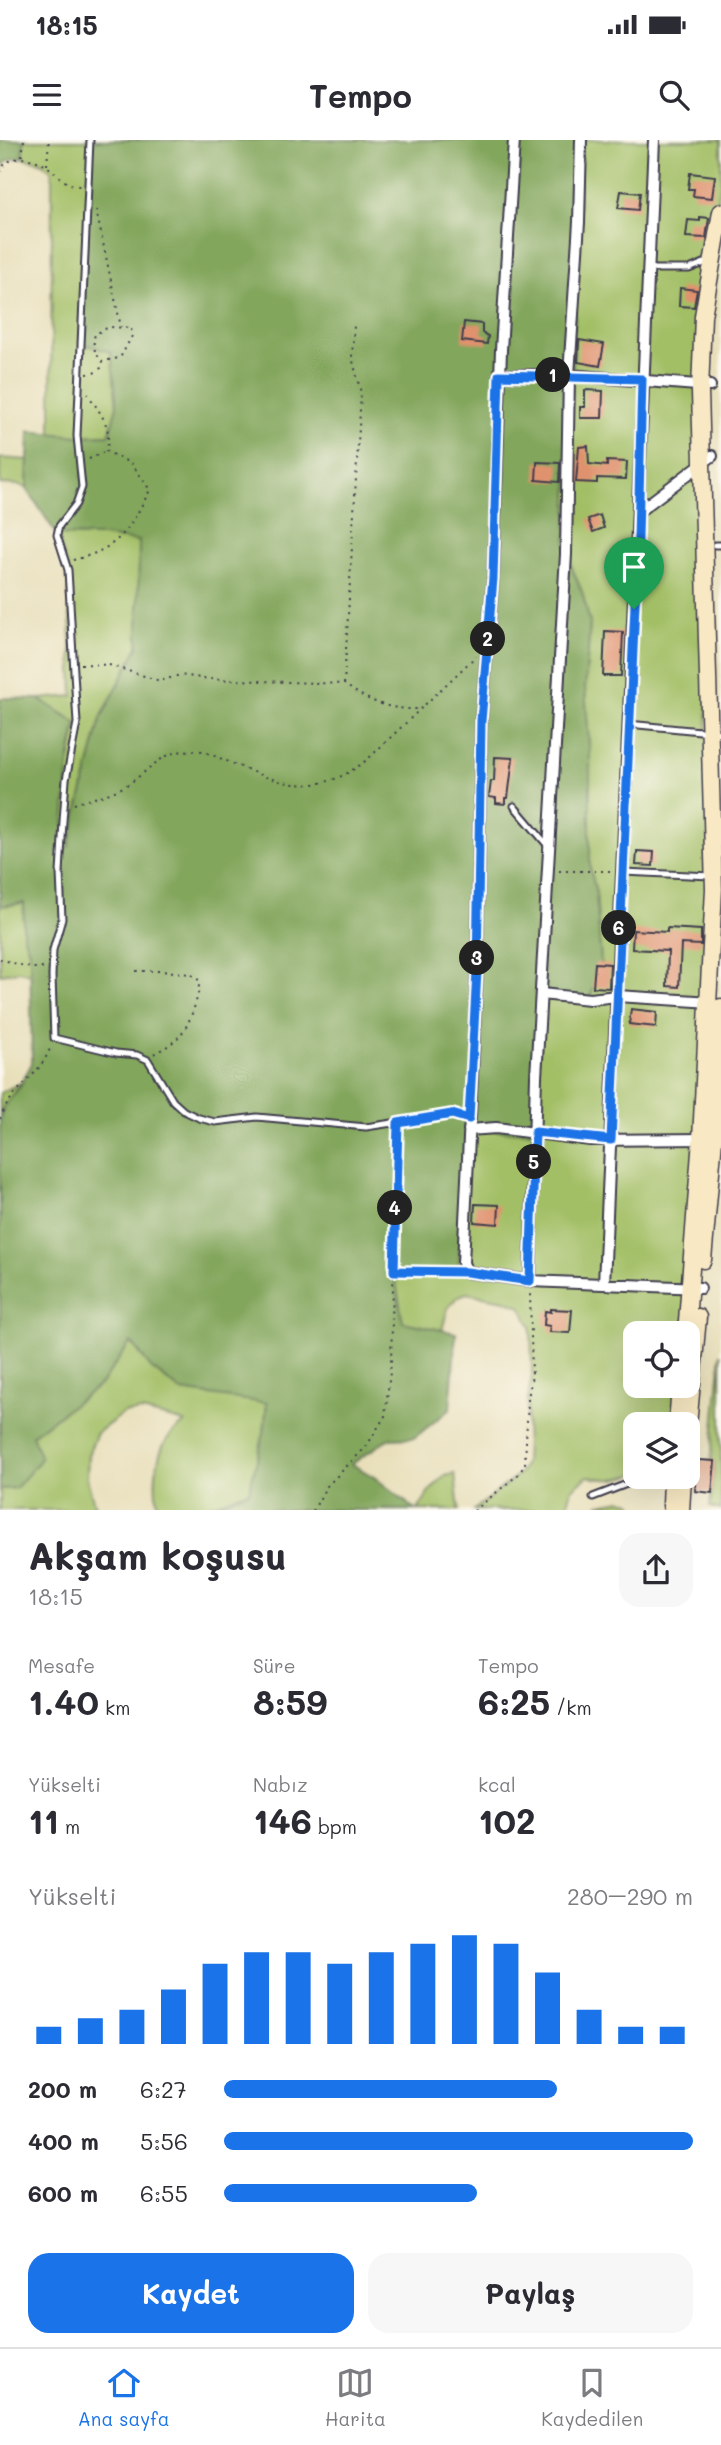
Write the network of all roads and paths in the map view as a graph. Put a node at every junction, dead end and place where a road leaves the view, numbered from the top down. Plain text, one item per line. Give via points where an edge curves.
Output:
1 (24, 140) edge
2 (49, 140) edge
3 (90, 140) edge
4 (514, 140) edge
5 (581, 140) edge
6 (654, 140) edge
7 (22, 158) junction
8 (46, 166) junction
9 (0, 172) edge
10 (89, 187) junction
11 (95, 205) dead end
12 (721, 212) edge
13 (718, 258) edge
14 (648, 269) junction
15 (354, 326) dead end
16 (121, 327) junction
17 (102, 361) junction
18 (79, 372) junction
19 (499, 375) junction
20 (569, 375) junction
21 (642, 379) junction
22 (79, 380) junction
23 (705, 385) junction
24 (107, 451) junction
25 (707, 460) junction
26 (79, 461) junction
27 (639, 511) junction
28 (718, 545) edge
29 (65, 562) junction
30 (488, 642) junction
31 (73, 664) junction
32 (344, 684) junction
33 (418, 709) junction
34 (628, 724) junction
35 (718, 732) edge
36 (64, 806) junction
37 (514, 806) dead end
38 (549, 847) junction
39 (548, 871) junction
40 (621, 872) junction
41 (717, 877) edge
42 (0, 959) edge
43 (52, 967) junction
44 (136, 971) dead end
45 (541, 994) junction
46 (617, 996) junction
47 (717, 1004) edge
48 (54, 1038) junction
49 (142, 1058) junction
50 (0, 1119) edge
51 (398, 1123) junction
52 (469, 1124) junction
53 (535, 1132) junction
54 (707, 1139) junction
55 (611, 1140) junction
56 (394, 1271) junction
57 (467, 1272) junction
58 (530, 1281) junction
59 (604, 1284) junction
60 (695, 1288) junction
61 (689, 1321) edge
62 (689, 1412) edge
63 (623, 1485) edge
64 (671, 1489) edge
65 (683, 1489) edge
66 (593, 1497) dead end
67 (313, 1510) edge
68 (474, 1510) edge
69 (670, 1510) edge
70 (681, 1510) edge

1 - 7 path
2 - 8 path
3 - 10 lane
4 - 19 street
5 - 20 street
6 - 14 street
7 - 8 path
7 - 9 path via 11,158
8 - 10 path via 73,186
10 - 18 lane
11 - 16 path
12 - 13 main road
13 - 14 lane via 689,269
13 - 23 main road
14 - 21 street
15 - 32 path via 352,357 361,393
16 - 17 path via 95,334 94,352
16 - 17 path via 133,330 123,353 115,360
17 - 18 path via 94,373
18 - 22 lane
19 - 20 street
19 - 30 street
20 - 21 street
20 - 38 street via 566,554
21 - 23 street
21 - 27 street
22 - 24 path via 108,427
22 - 26 lane
23 - 25 main road
24 - 26 path
24 - 29 path via 132,464 150,490 114,545
25 - 27 street
25 - 28 main road
25 - 35 main road
26 - 29 lane via 81,495 57,535
27 - 34 street
28 - 35 main road
29 - 31 lane
30 - 33 path
30 - 52 street via 481,721 478,944
31 - 32 path via 109,665 160,681 180,675
31 - 36 lane via 76,735
32 - 33 path via 382,706
33 - 36 path via 353,771 322,784 289,783 191,750 163,757 110,793
34 - 35 lane
34 - 40 street
35 - 41 main road
36 - 43 lane via 62,919
37 - 38 lane
38 - 39 street
39 - 40 path
39 - 45 street
40 - 41 lane
40 - 46 street
41 - 47 main road
42 - 43 path via 31,968
43 - 48 lane
44 - 49 path via 188,974 200,984 184,1030 170,1044
45 - 46 street via 590,999
45 - 53 street
46 - 47 street
46 - 55 street
47 - 54 main road
48 - 49 lane
48 - 50 path via 41,1067 19,1088
49 - 51 lane via 148,1060 173,1101 199,1118 215,1122 257,1117 366,1127
51 - 52 lane via 452,1114
51 - 56 path
52 - 53 street
52 - 57 street via 463,1264
53 - 55 street
53 - 58 street
54 - 55 street
54 - 60 main road
55 - 59 street
56 - 57 path
56 - 67 path via 385,1416 366,1447 326,1487
57 - 58 street
58 - 59 street
58 - 68 path via 532,1375 525,1463 520,1474
59 - 60 street
60 - 61 main road
60 - 62 main road
63 - 66 lane
64 - 69 main road
65 - 70 main road

